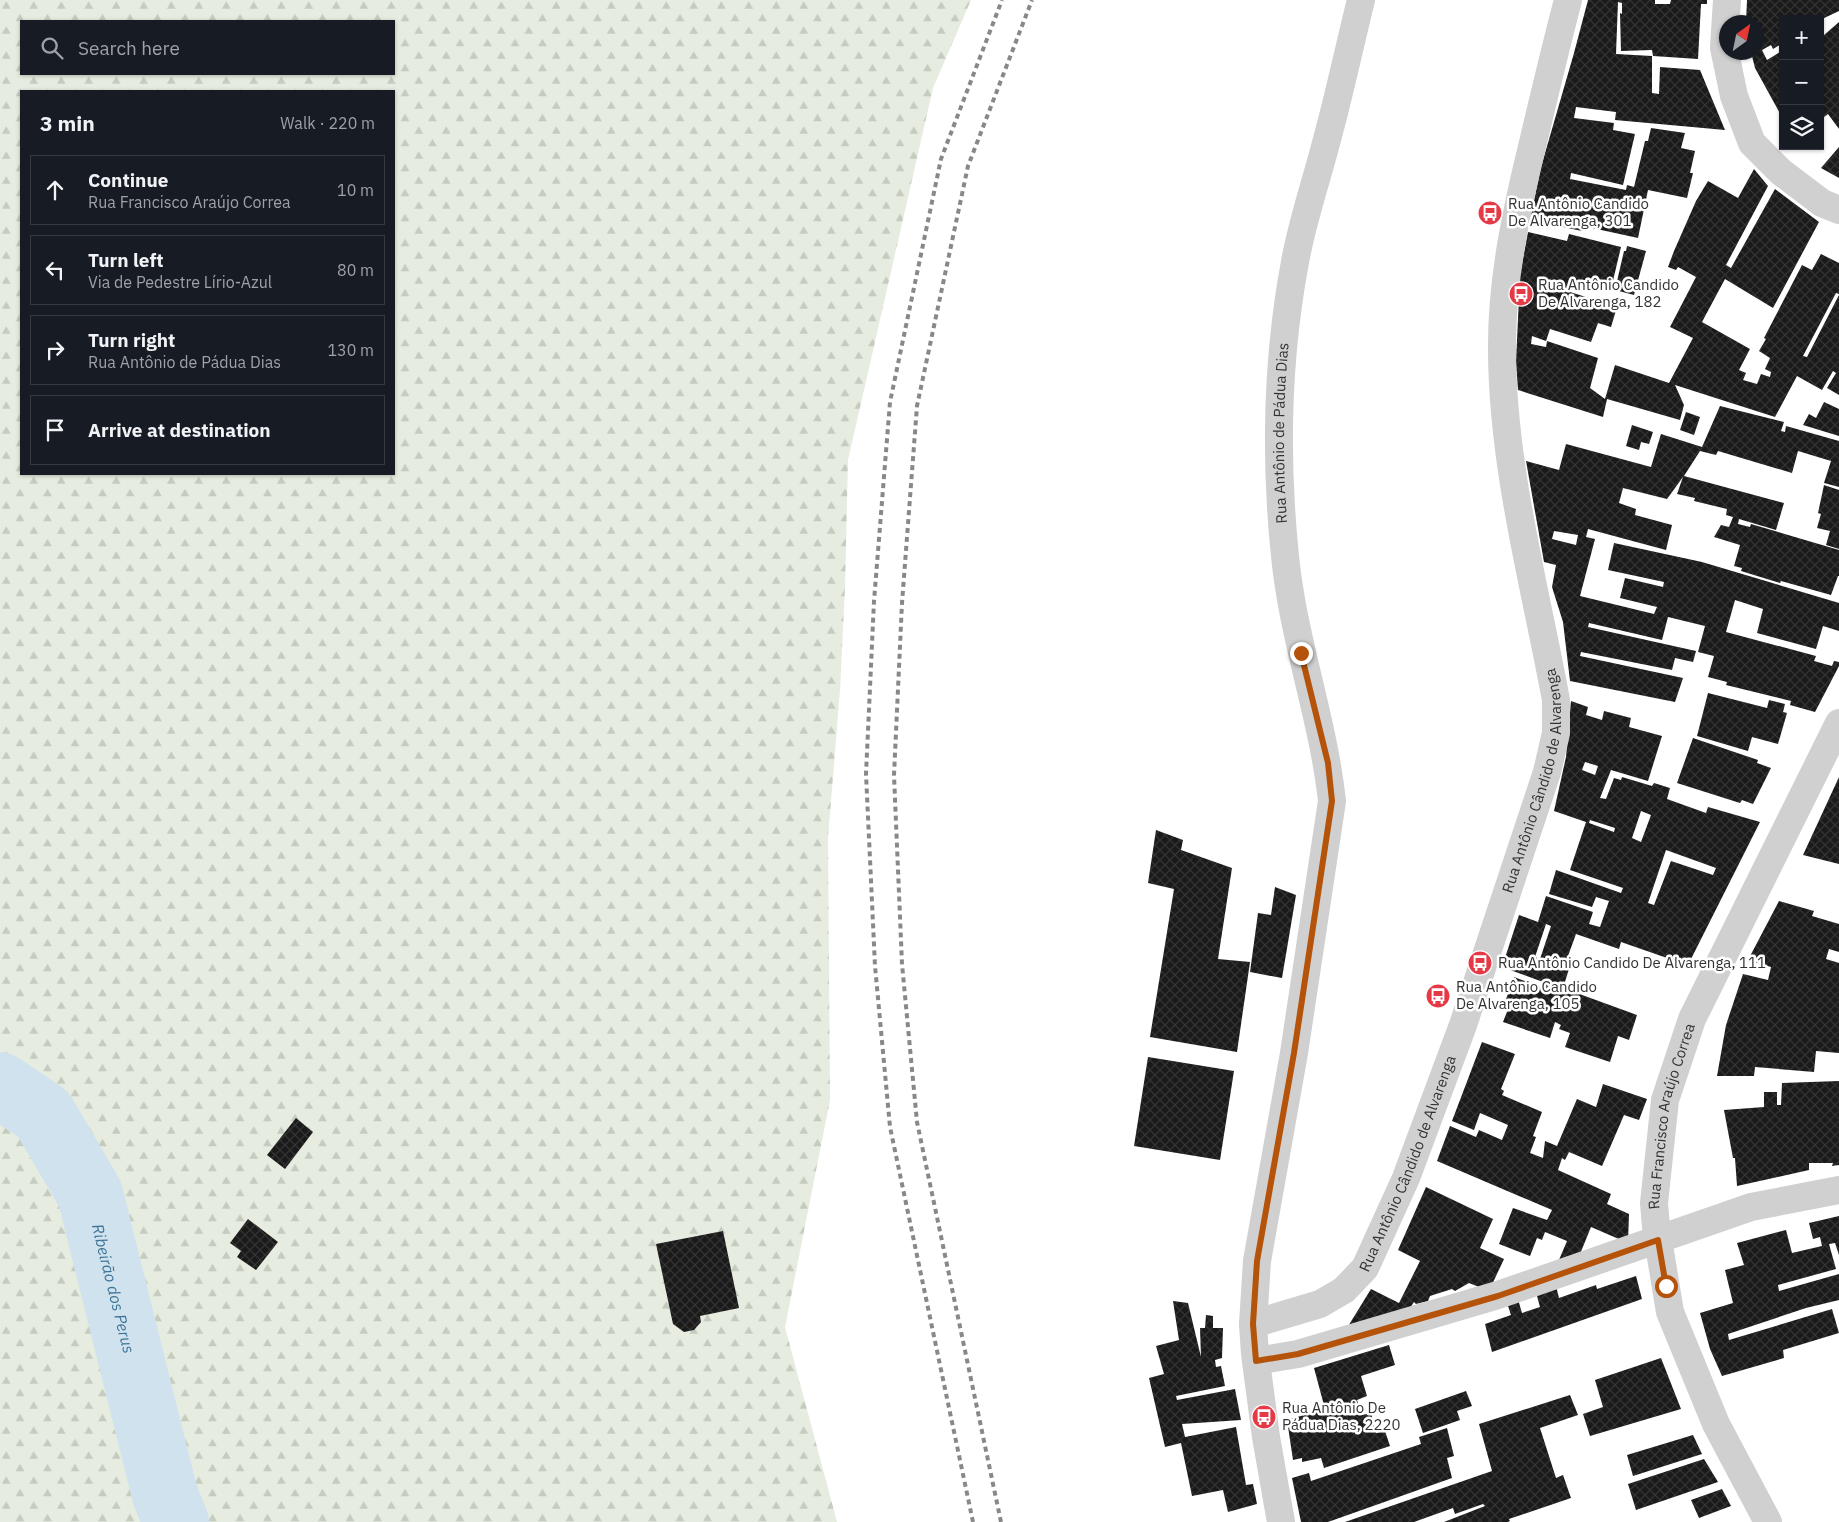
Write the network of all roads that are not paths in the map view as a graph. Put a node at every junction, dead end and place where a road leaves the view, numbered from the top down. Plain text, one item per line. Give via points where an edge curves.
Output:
1 (1361, 0) edge
2 (1568, 0) edge
3 (1727, 0) edge
4 (1839, 210) edge
5 (1839, 723) edge
6 (1839, 1190) edge
7 (1658, 1240) junction
8 (1253, 1324) junction
9 (1256, 1361) junction
10 (1280, 1522) edge
11 (1768, 1522) edge

1 - 8 street, Rua Antônio de Pádua Dias via 1295,261 1280,397 1285,558 1301,653 1328,763 1332,801 1294,1053 1257,1261
2 - 8 street, Rua Antônio Cândido de Alvarenga via 1514,223 1504,300 1502,352 1505,413 1517,503 1556,700 1556,733 1547,772 1440,1088 1406,1178 1365,1268 1344,1290 1320,1304
3 - 4 street via 1724,48 1734,96 1752,143 1781,172 1822,203
5 - 7 street, Rua Francisco Araújo Correa via 1692,1019 1665,1100 1654,1203
6 - 7 street via 1752,1207
7 - 9 street via 1498,1296 1298,1354
7 - 11 street, Rua Francisco Araújo Correa via 1670,1312 1716,1424
8 - 9 street, Rua Antônio de Pádua Dias
9 - 10 street, Rua Antônio de Pádua Dias

